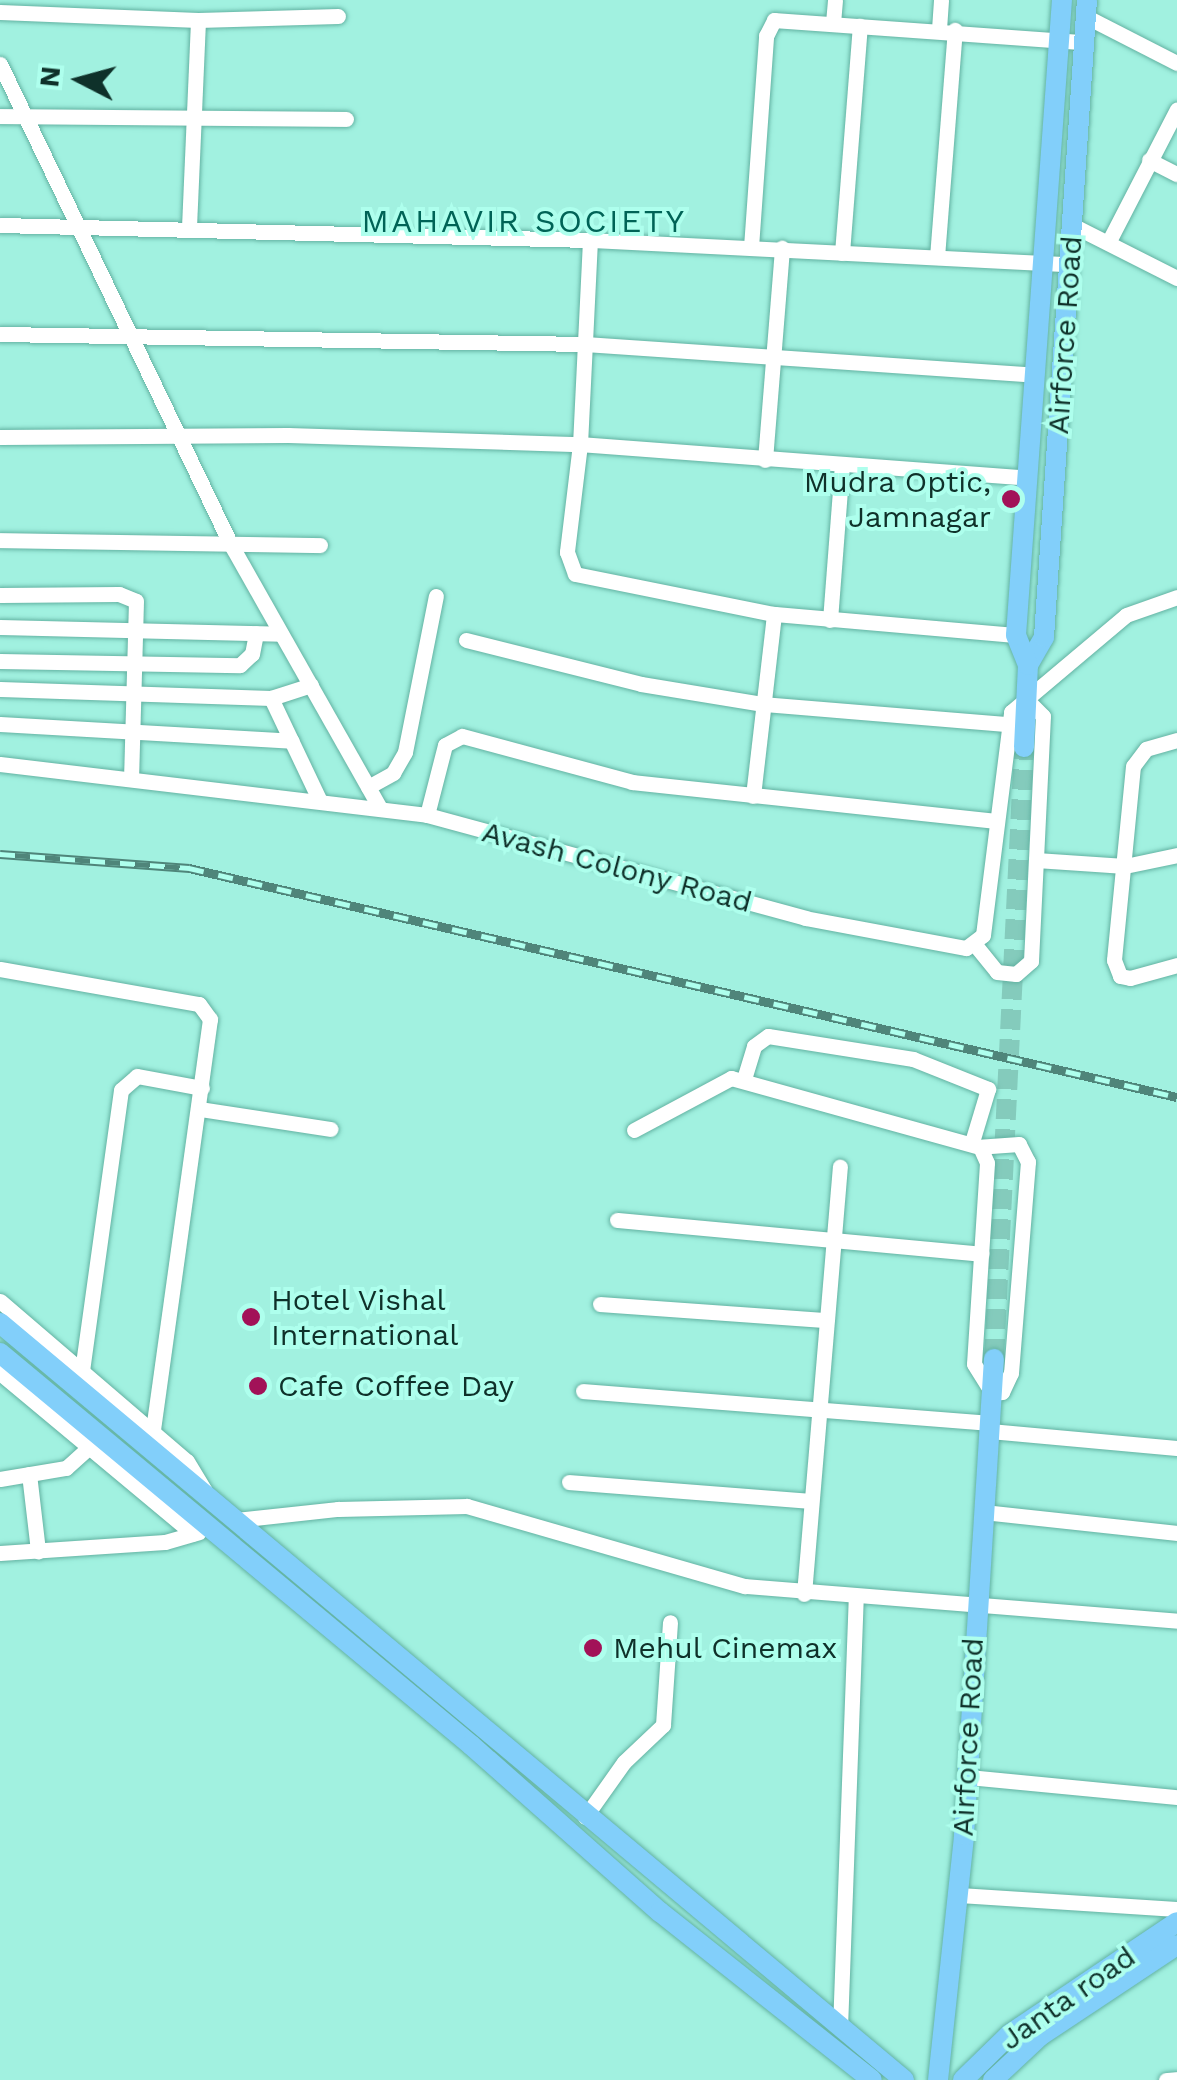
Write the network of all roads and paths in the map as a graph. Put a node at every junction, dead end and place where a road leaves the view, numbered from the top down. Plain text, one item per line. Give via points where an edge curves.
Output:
1 (835, 0) edge
2 (941, 0) edge
3 (1062, 0) edge
4 (1086, 8) edge
5 (0, 12) edge
6 (338, 16) dead end
7 (198, 20) junction
8 (832, 23) junction
9 (860, 26) junction
10 (947, 30) junction
11 (1059, 40) junction
12 (1083, 42) junction
13 (1177, 63) edge
14 (0, 64) edge
15 (1177, 109) edge
16 (0, 116) edge
17 (26, 117) junction
18 (194, 118) junction
19 (346, 118) dead end
20 (1148, 160) junction
21 (1177, 174) edge
22 (0, 224) edge
23 (1072, 224) junction
24 (72, 225) junction
25 (189, 227) junction
26 (590, 240) junction
27 (1109, 241) junction
28 (751, 247) junction
29 (782, 248) junction
30 (842, 253) junction
31 (937, 257) junction
32 (1046, 263) junction
33 (1070, 264) junction
34 (1177, 278) edge
35 (0, 334) edge
36 (128, 334) junction
37 (585, 344) junction
38 (772, 357) junction
39 (1036, 375) junction
40 (0, 437) edge
41 (183, 437) junction
42 (580, 444) junction
43 (765, 460) junction
44 (842, 465) junction
45 (1028, 478) junction
46 (0, 540) edge
47 (230, 544) junction
48 (320, 545) dead end
49 (0, 595) edge
50 (436, 596) dead end
51 (1177, 597) edge
52 (774, 614) junction
53 (830, 620) junction
54 (0, 627) edge
55 (139, 631) junction
56 (256, 633) junction
57 (281, 634) junction
58 (1016, 635) junction
59 (466, 640) dead end
60 (0, 660) edge
61 (137, 664) junction
62 (1028, 664) junction
63 (310, 686) junction
64 (0, 689) edge
65 (136, 694) junction
66 (271, 698) junction
67 (1027, 700) junction
68 (763, 704) junction
69 (0, 724) edge
70 (1006, 724) junction
71 (135, 732) junction
72 (1177, 740) edge
73 (292, 741) junction
74 (1024, 747) tunnel mouth
75 (0, 764) edge
76 (131, 778) junction
77 (368, 788) junction
78 (753, 796) junction
79 (320, 801) junction
80 (380, 808) junction
81 (427, 815) junction
82 (996, 822) junction
83 (1177, 855) edge
84 (1036, 860) junction
85 (1125, 866) junction
86 (976, 946) junction
87 (1177, 965) edge
88 (0, 969) edge
89 (744, 1079) junction
90 (202, 1088) junction
91 (200, 1109) junction
92 (330, 1129) dead end
93 (634, 1130) dead end
94 (976, 1144) junction
95 (840, 1167) dead end
96 (618, 1220) dead end
97 (832, 1238) junction
98 (981, 1254) junction
99 (0, 1301) edge
100 (600, 1304) dead end
101 (823, 1320) junction
102 (0, 1323) edge
103 (0, 1353) edge
104 (994, 1359) tunnel mouth
105 (82, 1370) junction
106 (0, 1372) edge
107 (583, 1391) dead end
108 (992, 1393) junction
109 (817, 1409) junction
110 (989, 1427) junction
111 (153, 1431) junction
112 (88, 1447) junction
113 (1177, 1448) edge
114 (29, 1474) junction
115 (0, 1478) edge
116 (570, 1482) dead end
117 (206, 1493) junction
118 (810, 1501) junction
119 (984, 1512) junction
120 (236, 1520) junction
121 (201, 1532) junction
122 (1177, 1533) edge
123 (38, 1550) junction
124 (0, 1553) edge
125 (804, 1594) junction
126 (856, 1598) junction
127 (974, 1609) junction
128 (1177, 1621) edge
129 (670, 1622) dead end
130 (968, 1777) junction
131 (1177, 1797) edge
132 (585, 1817) junction
133 (959, 1895) junction
134 (1177, 1898) edge
135 (1177, 1909) edge
136 (1177, 1922) edge
137 (1177, 1945) edge
138 (840, 2028) junction
139 (1177, 2079) edge
140 (872, 2080) edge
141 (904, 2080) edge
142 (938, 2080) edge
143 (963, 2080) edge
144 (992, 2080) edge
145 (1166, 2080) edge

1 - 8 street
2 - 10 street
3 - 11 main road, Airforce Road
4 - 12 main road, Airforce Road
4 - 13 street
5 - 7 street
6 - 7 street
7 - 18 street
8 - 9 street
8 - 28 street via 782,18 769,26
9 - 10 street
9 - 30 street
10 - 11 street
10 - 31 street
11 - 12 street
11 - 32 main road, Airforce Road
12 - 23 main road, Airforce Road
14 - 17 street
15 - 20 street
16 - 17 street
17 - 18 street
17 - 24 street
18 - 19 street
18 - 25 street
20 - 21 street
20 - 27 street
22 - 24 street
23 - 27 street
23 - 33 main road, Airforce Road
24 - 25 street
24 - 36 street
25 - 26 street
26 - 28 street
26 - 37 street
27 - 34 street
28 - 29 street
29 - 30 street
29 - 38 street
30 - 31 street
31 - 32 street
32 - 33 street
32 - 39 main road, Airforce Road
33 - 62 main road, Airforce Road via 1044,637
35 - 36 street
36 - 37 street
36 - 41 street
37 - 38 street
37 - 42 street
38 - 39 street
38 - 43 street
39 - 45 main road, Airforce Road
40 - 41 street
41 - 42 street
41 - 47 street
42 - 43 street
42 - 52 street via 567,552 576,574
43 - 44 street
44 - 45 street
44 - 53 street
45 - 58 main road, Airforce Road
46 - 47 street
47 - 48 street
47 - 57 street
49 - 55 street via 130,596
50 - 77 street via 405,752 393,773
51 - 67 street via 1126,615
52 - 53 street
52 - 68 street
53 - 58 street
54 - 55 street
55 - 56 street
55 - 61 street
56 - 57 street
56 - 61 street via 252,654 240,665
57 - 63 street
58 - 62 main road, Airforce Road
59 - 68 street via 641,684
60 - 61 street
61 - 65 street
62 - 67 main road, Airforce Road
63 - 66 street
63 - 77 street
64 - 65 street
65 - 66 street
65 - 71 street
66 - 73 street
67 - 70 street
67 - 74 main road, Airforce Road
67 - 84 street via 1043,716
68 - 70 street
68 - 78 street
69 - 71 street
70 - 82 street
71 - 73 street
71 - 76 street
72 - 85 street via 1146,750 1133,766
73 - 79 street
75 - 76 street, Avash Colony Road
76 - 79 street, Avash Colony Road
77 - 80 street
78 - 81 street via 614,778 462,736 445,745
78 - 82 street
79 - 80 street, Avash Colony Road
80 - 81 street, Avash Colony Road
81 - 86 street, Avash Colony Road via 805,918
82 - 86 street
83 - 85 street
84 - 85 street
84 - 86 street via 1026,970 997,972
85 - 87 street via 1115,970 1130,978
88 - 90 street via 199,1004 210,1029
89 - 93 street via 719,1082
89 - 94 street
89 - 94 street via 754,1046 768,1036 913,1059 988,1089
90 - 91 street
90 - 105 street via 138,1076 121,1090
91 - 92 street
91 - 111 street
94 - 98 street via 987,1163
94 - 108 street via 1020,1144 1028,1162 1012,1374 1002,1392
95 - 97 street
96 - 97 street
97 - 98 street
97 - 101 street
98 - 108 street via 974,1364
99 - 105 street
100 - 101 street
101 - 109 street
102 - 117 main road
103 - 121 main road via 162,1489
104 - 108 main road, Airforce Road
105 - 111 street
106 - 112 street
107 - 109 street
108 - 110 main road, Airforce Road
109 - 110 street
109 - 118 street
110 - 113 street
110 - 119 main road, Airforce Road
111 - 117 street via 194,1470
112 - 114 street via 74,1465
112 - 121 street
114 - 115 street
114 - 123 street
116 - 118 street
117 - 120 main road
118 - 125 street
119 - 122 street
119 - 127 main road, Airforce Road
120 - 125 street via 338,1508 481,1508 730,1583
120 - 132 main road
121 - 123 street via 165,1542
121 - 140 main road via 472,1745 660,1912
123 - 124 street
125 - 126 street
126 - 127 street
126 - 138 street
127 - 128 street
127 - 130 main road, Airforce Road
129 - 132 street via 663,1725 624,1762
130 - 131 street
130 - 133 main road, Airforce Road
132 - 138 main road
133 - 135 street
133 - 142 main road, Airforce Road
134 - 135 street
136 - 143 main road, Janta road via 1010,2034
137 - 144 main road, Janta road via 1040,2036
138 - 141 main road
139 - 145 street

